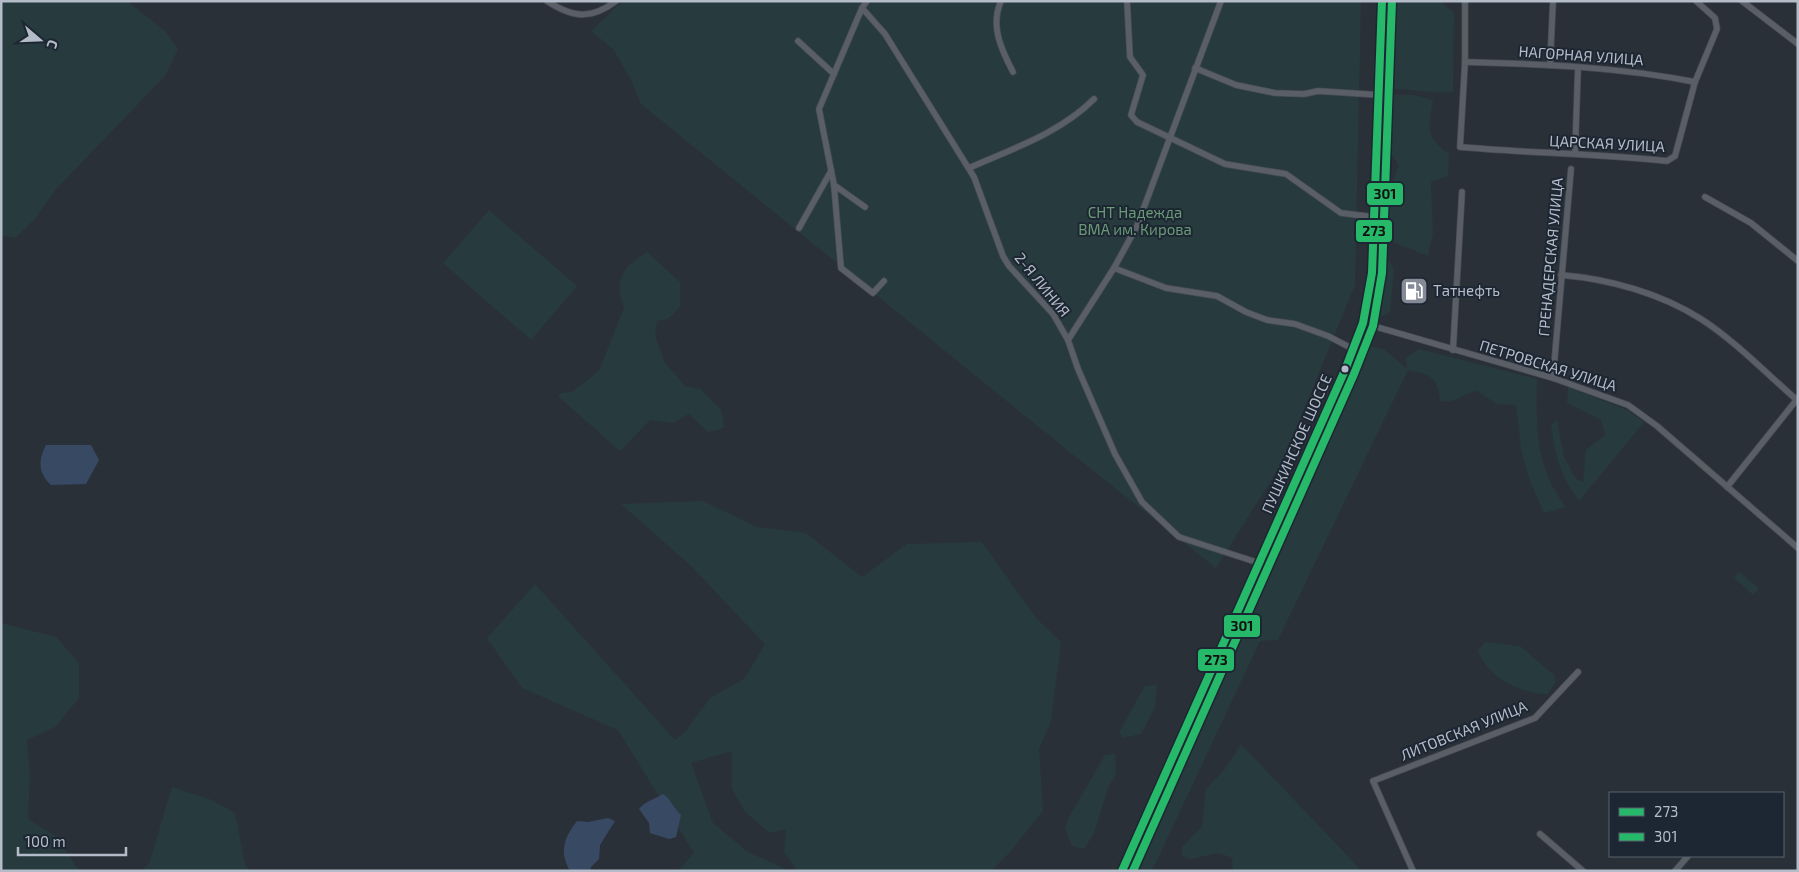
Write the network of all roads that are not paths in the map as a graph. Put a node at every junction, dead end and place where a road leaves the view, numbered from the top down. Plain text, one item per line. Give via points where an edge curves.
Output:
1 (547, 1) edge
2 (616, 1) edge
3 (867, 1) edge
4 (1001, 1) edge
5 (1128, 1) edge
6 (1221, 1) edge
7 (1382, 1) edge
8 (1465, 1) edge
9 (1553, 1) edge
10 (1696, 1) edge
11 (1742, 1) edge
12 (862, 8) junction
13 (798, 41) dead end
14 (1798, 44) edge
15 (1465, 62) junction
16 (1550, 65) junction
17 (1195, 68) junction
18 (1578, 68) junction
19 (1013, 72) dead end
20 (834, 74) junction
21 (1695, 82) junction
22 (1380, 95) junction
23 (1094, 99) dead end
24 (1168, 138) junction
25 (1575, 152) junction
26 (969, 168) junction
27 (1571, 169) dead end
28 (831, 171) junction
29 (834, 185) junction
30 (1462, 192) dead end
31 (1705, 197) dead end
32 (865, 207) dead end
33 (1374, 217) junction
34 (799, 228) dead end
35 (1798, 261) edge
36 (1114, 268) junction
37 (1560, 275) junction
38 (884, 280) dead end
39 (1363, 323) junction
40 (1068, 340) junction
41 (1354, 348) junction
42 (1453, 350) junction
43 (1553, 378) junction
44 (1797, 400) edge
45 (1727, 487) junction
46 (1798, 548) edge
47 (1259, 563) junction
48 (1578, 672) dead end
49 (1540, 834) dead end
50 (1687, 857) edge
51 (1122, 871) edge
52 (1413, 871) edge
53 (1583, 871) edge
54 (1675, 871) edge

1 - 2 street via 577,15 601,13
3 - 12 street
4 - 19 street via 996,21 1001,49
5 - 24 street via 1130,57 1143,75 1131,115 1137,122
6 - 17 street
7 - 22 main road, ПУШКИНСКОЕ ШОССЕ
8 - 15 street
9 - 16 street
10 - 21 street via 1715,18 1717,24
11 - 14 street
12 - 20 street
12 - 26 street, 2-Я ЛИНИЯ via 885,34
13 - 20 street
15 - 16 street, НАГОРНАЯ УЛИЦА
15 - 25 street, ЦАРСКАЯ УЛИЦА via 1460,147 1528,153
16 - 18 street, НАГОРНАЯ УЛИЦА
17 - 22 street via 1236,85 1275,93 1304,94 1318,90
17 - 24 street
18 - 21 street, НАГОРНАЯ УЛИЦА via 1650,74
18 - 25 street
20 - 28 street via 819,109
21 - 25 street, ЦАРСКАЯ УЛИЦА via 1672,159
22 - 33 main road, ПУШКИНСКОЕ ШОССЕ
23 - 26 street via 1079,114 1053,130
24 - 33 street via 1225,164 1286,174 1336,211
24 - 36 street via 1137,226
26 - 40 street, 2-Я ЛИНИЯ via 1003,256 1053,314
27 - 37 street, ГРЕНАДЕРСКАЯ УЛИЦА
28 - 29 street
28 - 34 street
29 - 32 street
29 - 38 street via 841,268 873,293
30 - 42 street
31 - 35 street via 1751,223
33 - 39 main road, ПУШКИНСКОЕ ШОССЕ via 1372,273
36 - 40 street
36 - 41 street via 1166,288 1217,296 1267,320 1294,324
37 - 43 street, ГРЕНАДЕРСКАЯ УЛИЦА
37 - 44 street via 1590,277 1629,287 1702,319
39 - 41 main road, ПУШКИНСКОЕ ШОССЕ
39 - 42 street, ПЕТРОВСКАЯ УЛИЦА
40 - 47 street, 2-Я ЛИНИЯ via 1115,454 1142,502 1179,537
41 - 47 main road, ПУШКИНСКОЕ ШОССЕ
42 - 43 street, ПЕТРОВСКАЯ УЛИЦА
43 - 45 street, ПЕТРОВСКАЯ УЛИЦА via 1610,397 1639,412
44 - 45 street
45 - 46 street, ПЕТРОВСКАЯ УЛИЦА
47 - 51 main road, ПУШКИНСКОЕ ШОССЕ
48 - 52 street, ЛИТОВСКАЯ УЛИЦА via 1535,718 1373,781
49 - 53 street
50 - 54 street

